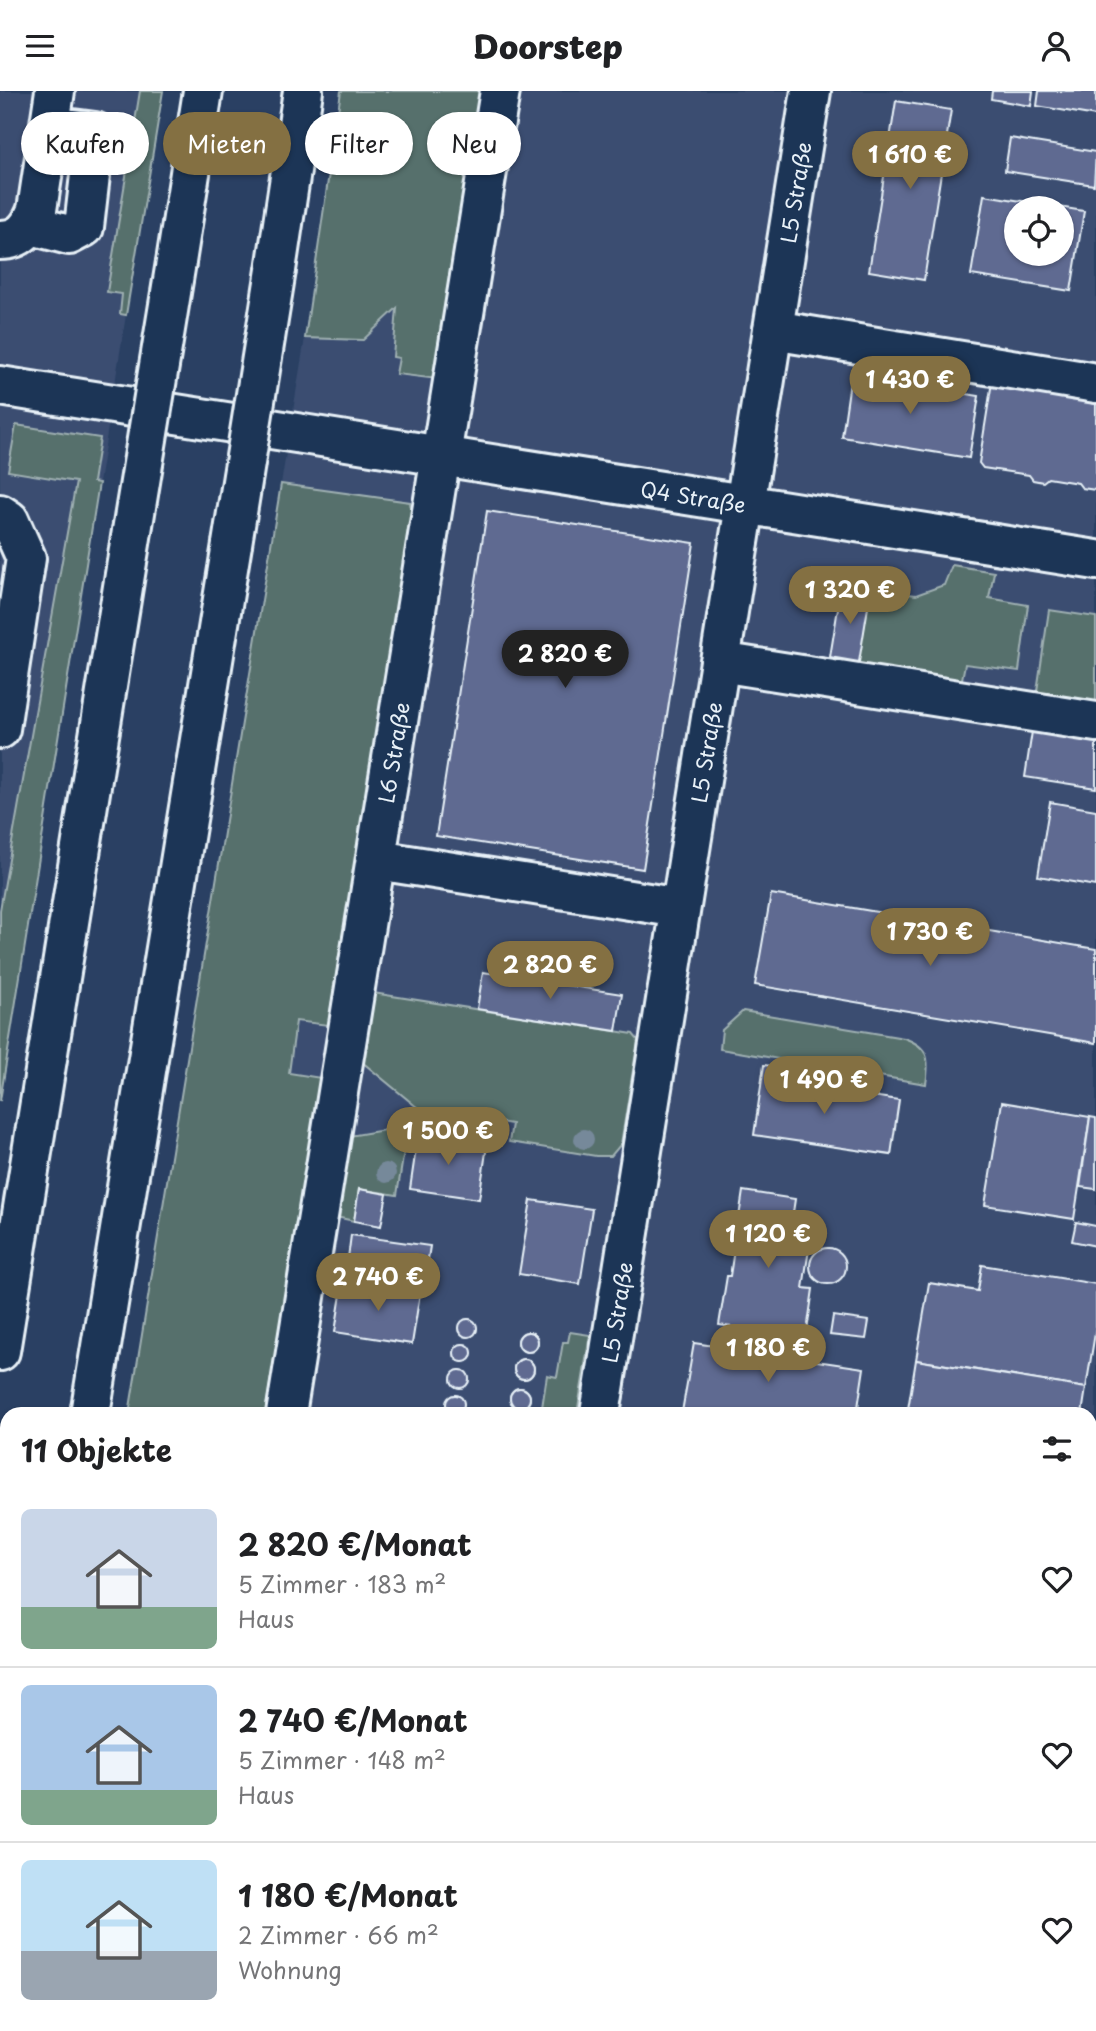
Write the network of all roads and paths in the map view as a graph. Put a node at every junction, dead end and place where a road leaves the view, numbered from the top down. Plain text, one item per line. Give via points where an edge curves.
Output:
1 (203, 91) edge
2 (303, 91) edge
3 (500, 91) edge
4 (811, 91) edge
5 (52, 109) edge
6 (15, 235) edge
7 (773, 330) junction
8 (1096, 383) edge
9 (0, 386) edge
10 (440, 457) junction
11 (745, 505) junction
12 (4, 517) edge
13 (1096, 560) edge
14 (720, 662) junction
15 (1096, 722) edge
16 (0, 729) edge
17 (377, 860) junction
18 (680, 908) junction
19 (0, 1351) edge
20 (91, 1407) edge
21 (287, 1407) edge
22 (601, 1407) edge

1 - 19 main road, bridge
2 - 20 main road, bridge
3 - 10 main road, L6 Straße
4 - 7 main road, L5 Straße
5 - 6 main road via 37,210
5 - 6 main road via 95,132 83,227 69,235
7 - 8 main road
7 - 11 main road, L5 Straße
9 - 10 main road, Q4 Straße
10 - 11 main road, Q4 Straße
10 - 17 main road, L6 Straße
11 - 13 main road, Q4 Straße
11 - 14 main road, L5 Straße
12 - 16 main road via 26,558
14 - 15 main road
14 - 18 main road, L5 Straße
17 - 18 main road
17 - 21 main road, L6 Straße
18 - 22 main road, L5 Straße

